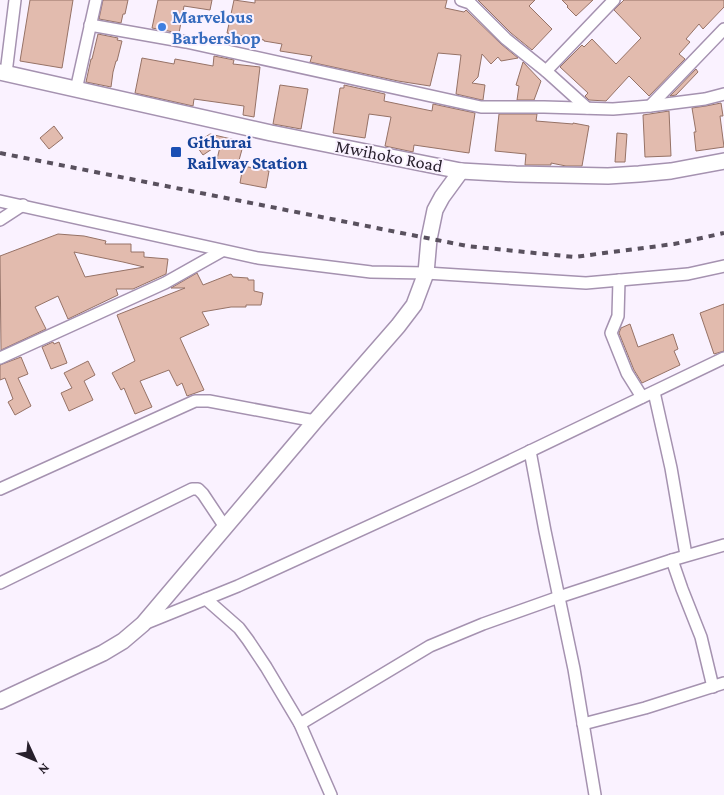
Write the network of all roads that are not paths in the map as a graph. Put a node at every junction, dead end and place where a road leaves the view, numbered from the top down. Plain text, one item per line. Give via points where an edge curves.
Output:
1 (15, 0) edge
2 (96, 0) edge
3 (614, 0) edge
4 (468, 1) edge
5 (90, 25) junction
6 (724, 29) edge
7 (546, 71) junction
8 (3, 73) edge
9 (76, 90) junction
10 (724, 94) edge
11 (650, 106) junction
12 (587, 108) junction
13 (724, 160) edge
14 (461, 170) junction
15 (0, 201) edge
16 (23, 205) junction
17 (0, 220) edge
18 (222, 251) junction
19 (724, 266) edge
20 (426, 273) junction
21 (619, 280) junction
22 (0, 358) edge
23 (724, 358) edge
24 (654, 392) junction
25 (642, 397) junction
26 (315, 420) junction
27 (530, 451) junction
28 (0, 489) edge
29 (225, 527) junction
30 (724, 545) edge
31 (686, 555) junction
32 (672, 560) junction
33 (0, 583) edge
34 (559, 597) junction
35 (206, 599) junction
36 (143, 624) junction
37 (719, 685) edge
38 (0, 701) edge
39 (300, 724) junction
40 (583, 724) junction
41 (329, 794) edge
42 (595, 795) edge

1 - 8 street
2 - 5 street
3 - 7 street
4 - 7 street via 506,39
5 - 9 street
5 - 12 street via 195,44 481,107
6 - 11 street
7 - 12 street
8 - 9 street, Mwihoko Road
9 - 14 street, Mwihoko Road
10 - 11 street
11 - 12 street
13 - 14 street, Mwihoko Road via 671,171 616,176
14 - 20 street via 435,210
15 - 16 street
16 - 17 street
16 - 18 street
18 - 20 street via 372,272
18 - 22 street via 165,283
19 - 21 street via 688,274
20 - 21 street via 586,283
20 - 26 street via 414,305
21 - 25 street via 618,316 611,333 626,373
23 - 24 street
24 - 25 street
24 - 31 street
25 - 27 street
26 - 28 street via 195,401
26 - 29 street
27 - 34 street
27 - 35 street
29 - 33 street via 203,494 192,489
29 - 36 street
30 - 31 street
31 - 32 street
32 - 34 street
32 - 37 street
34 - 39 street via 430,646
34 - 40 street
35 - 36 street
35 - 39 street via 239,628
36 - 38 street via 103,652
37 - 40 street
39 - 41 street
40 - 42 street

